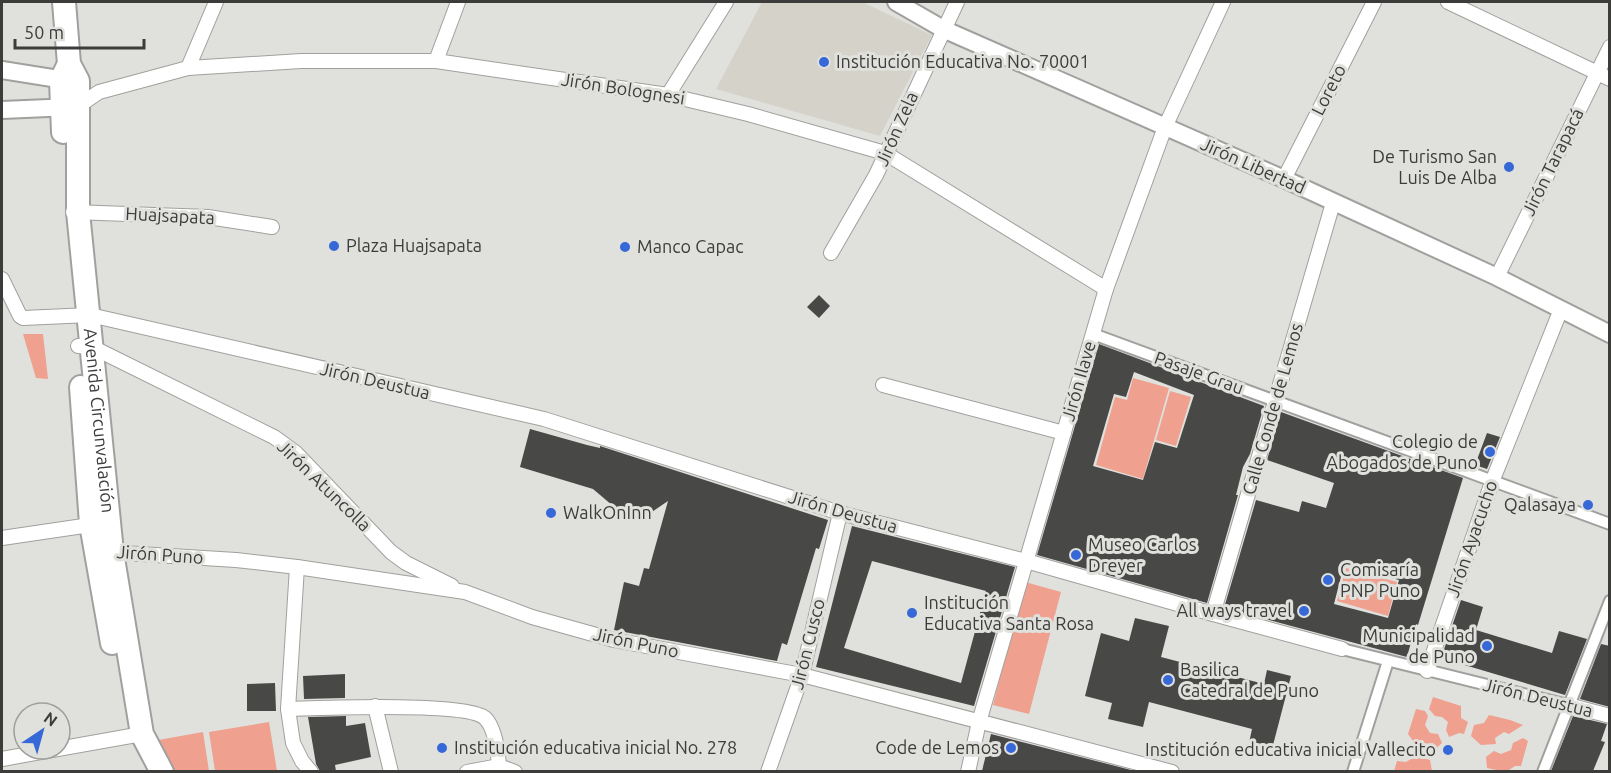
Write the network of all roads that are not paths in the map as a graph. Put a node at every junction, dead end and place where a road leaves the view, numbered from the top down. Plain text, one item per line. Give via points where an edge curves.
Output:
1 (64, 2) edge
2 (216, 2) edge
3 (458, 2) edge
4 (726, 2) edge
5 (896, 2) edge
6 (957, 2) edge
7 (1223, 2) edge
8 (1374, 2) edge
9 (1448, 2) edge
10 (943, 29) junction
11 (1610, 47) edge
12 (436, 61) junction
13 (188, 68) junction
14 (2, 70) edge
15 (1596, 72) junction
16 (69, 75) junction
17 (1610, 79) edge
18 (99, 93) junction
19 (668, 95) junction
20 (69, 107) junction
21 (2, 111) edge
22 (1165, 127) junction
23 (885, 153) junction
24 (1284, 179) junction
25 (1333, 203) junction
26 (73, 212) junction
27 (272, 227) dead end
28 (831, 253) dead end
29 (1497, 277) junction
30 (2, 279) edge
31 (1106, 289) junction
32 (1561, 309) junction
33 (83, 316) junction
34 (1093, 334) junction
35 (1610, 334) edge
36 (85, 346) junction
37 (883, 385) dead end
38 (1275, 401) junction
39 (1064, 433) junction
40 (1492, 482) junction
41 (840, 513) junction
42 (100, 524) junction
43 (1610, 524) edge
44 (2, 538) edge
45 (104, 551) junction
46 (1026, 561) junction
47 (297, 567) junction
48 (465, 592) junction
49 (1610, 601) edge
50 (1213, 614) junction
51 (1342, 649) joint
52 (1388, 661) junction
53 (1427, 671) junction
54 (802, 675) junction
55 (1568, 705) junction
56 (375, 706) junction
57 (288, 709) junction
58 (1610, 716) edge
59 (979, 722) junction
60 (135, 735) junction
61 (2, 759) edge
62 (499, 766) junction
63 (147, 771) edge
64 (162, 771) edge
65 (311, 771) edge
66 (391, 771) edge
67 (468, 771) edge
68 (515, 771) edge
69 (768, 771) edge
70 (968, 771) edge
71 (1172, 771) edge
72 (1353, 771) edge
73 (1543, 771) edge

1 - 16 highway, Avenida Circunvalación
2 - 13 street
3 - 12 street
4 - 19 street
5 - 10 street, Jirón Libertad
6 - 10 street, Jirón Zela
7 - 22 street, Jirón Ilave
8 - 24 street, Loreto
9 - 15 street
10 - 22 street, Jirón Libertad
10 - 23 street, Jirón Zela
11 - 15 street, Jirón Tarapacá
12 - 13 street, Jirón Bolognesi via 301,61
12 - 19 street, Jirón Bolognesi
13 - 18 street, Jirón Bolognesi
14 - 16 street
15 - 17 street
15 - 29 street, Jirón Tarapacá
16 - 18 street
16 - 20 highway, Avenida Circunvalación
18 - 20 street, Jirón Bolognesi
19 - 23 street, Jirón Bolognesi
20 - 21 street, Jirón Bolognesi
20 - 26 highway, Avenida Circunvalación
22 - 24 street, Jirón Libertad
22 - 31 street, Jirón Ilave
23 - 28 street, Jirón Zela via 876,176
23 - 31 street, Jirón Bolognesi
24 - 25 street, Jirón Libertad
25 - 29 street, Jirón Libertad
25 - 38 street, Calle Conde de Lemos
26 - 27 street, Huajsapata via 208,217
26 - 33 highway, Avenida Circunvalación
29 - 32 street, Jirón Libertad
30 - 33 street, Jirón Deustua via 23,318
31 - 34 street, Jirón Ilave
32 - 35 street, Jirón Libertad
32 - 40 street, Jirón Ayacucho
33 - 36 highway, Avenida Circunvalación
33 - 41 street, Jirón Deustua via 544,419
34 - 38 street, Pasaje Grau
34 - 39 street, Jirón Ilave
36 - 42 highway, Avenida Circunvalación
36 - 48 street, Jirón Atuncolla via 274,437 296,453 391,552
37 - 39 street
38 - 40 street, Pasaje Grau
38 - 50 street, Calle Conde de Lemos
39 - 46 street, Jirón Ilave
40 - 43 street, Pasaje Grau
40 - 53 street, Jirón Ayacucho
41 - 46 street, Jirón Deustua
41 - 54 street, Jirón Cusco
42 - 44 street
42 - 45 highway, Avenida Circunvalación
45 - 47 street, Jirón Puno
45 - 60 highway, Avenida Circunvalación
46 - 50 street, Jirón Deustua
46 - 59 street, Jirón Ilave
47 - 48 street, Jirón Puno
47 - 57 street
48 - 54 street, Jirón Puno via 532,617 614,640
49 - 55 street
50 - 51 street, Jirón Deustua
51 - 52 street, Jirón Deustua
52 - 53 street, Jirón Deustua
52 - 72 street
53 - 55 street, Jirón Deustua
54 - 59 street, Jirón Puno
54 - 69 street, Jirón Cusco
55 - 58 street, Jirón Deustua
55 - 73 street
56 - 57 street
56 - 62 street via 478,714 491,727
56 - 66 street
57 - 65 street via 293,743
59 - 70 street, Jirón Ilave
59 - 71 street, Jirón Puno
60 - 61 street
60 - 63 highway, Avenida Circunvalación
60 - 64 highway, Avenida Circunvalación
62 - 67 street
62 - 68 street

